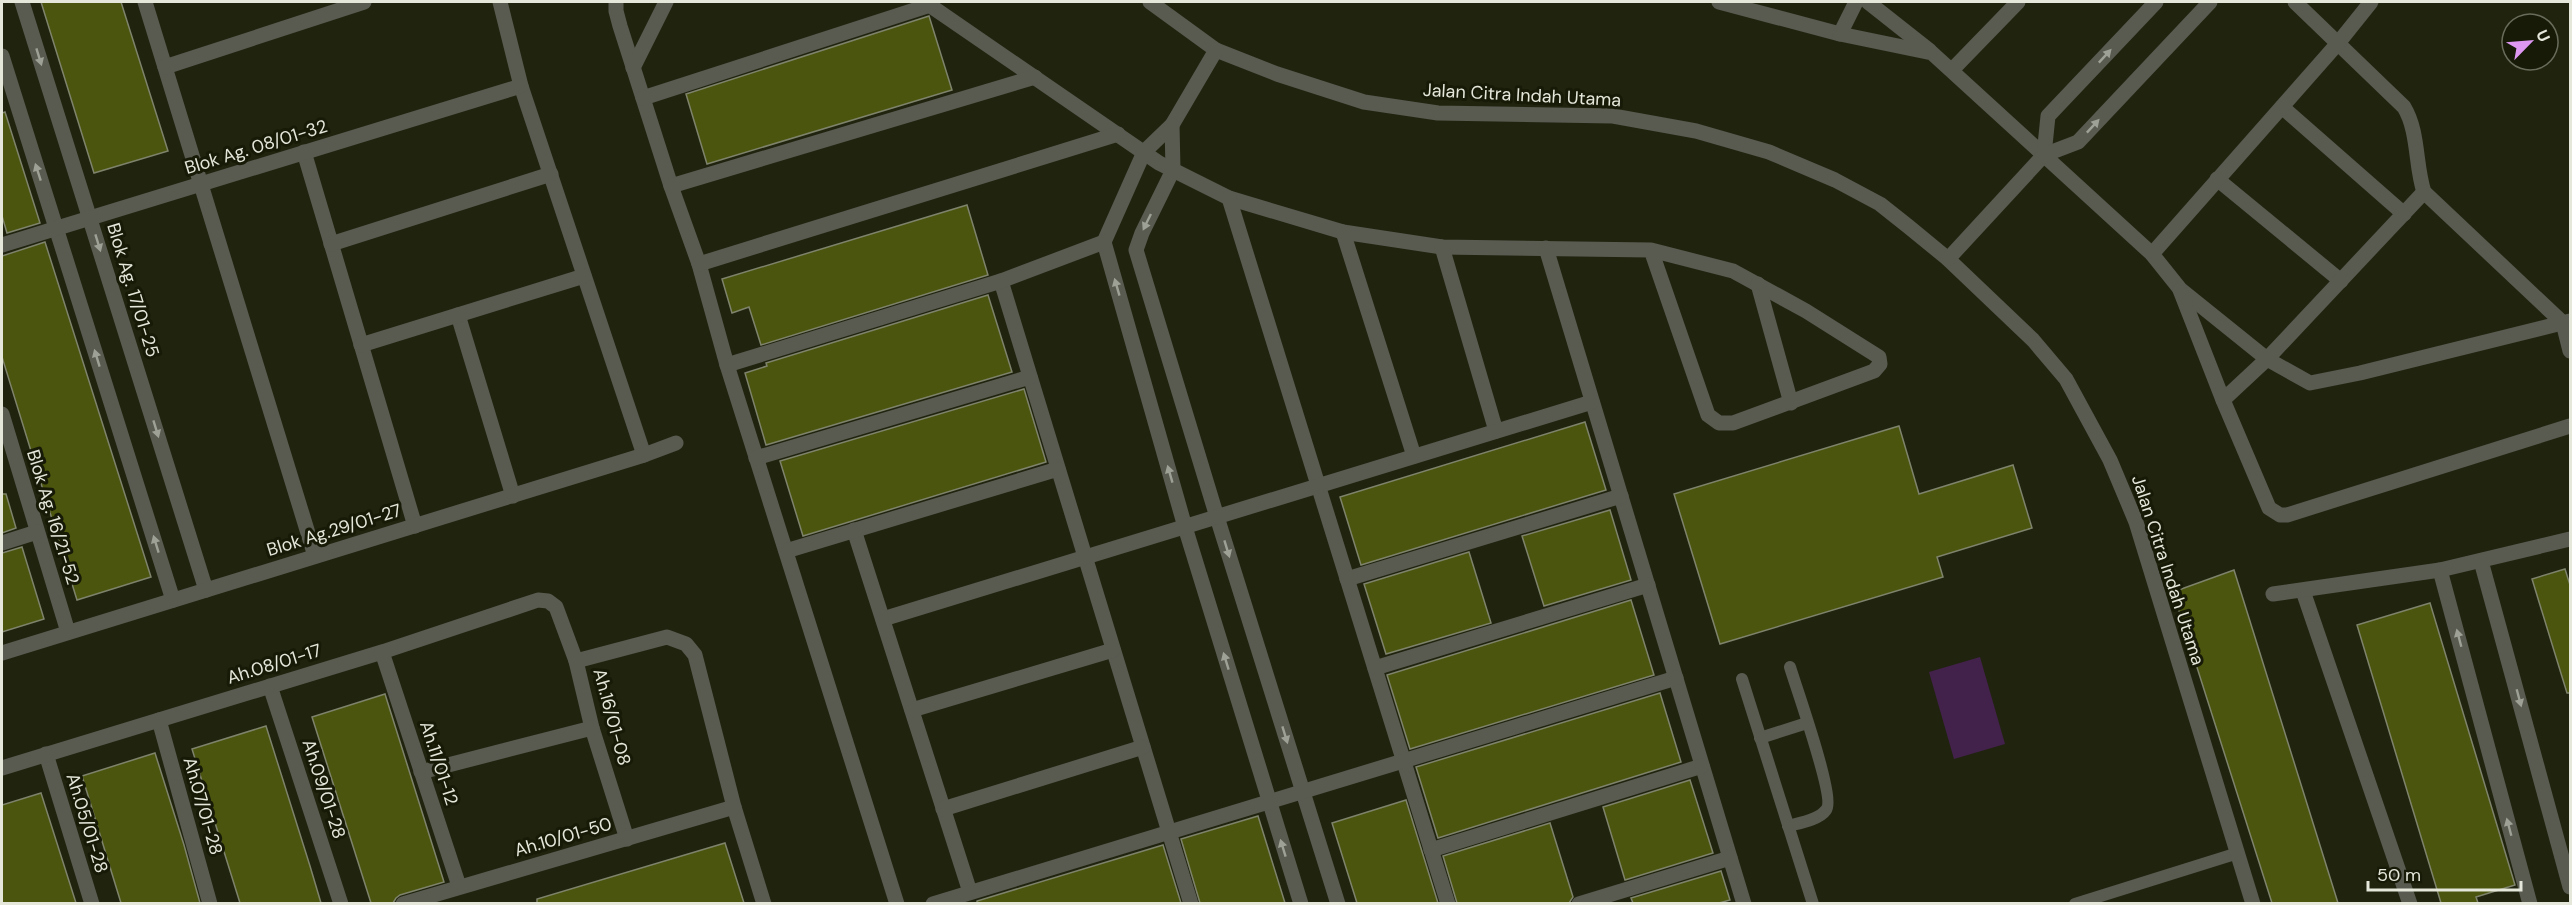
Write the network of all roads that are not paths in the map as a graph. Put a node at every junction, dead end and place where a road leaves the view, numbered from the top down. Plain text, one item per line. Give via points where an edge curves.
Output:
1 (22, 2) edge
2 (145, 2) edge
3 (364, 2) edge
4 (500, 2) edge
5 (616, 2) edge
6 (666, 2) edge
7 (1150, 2) edge
8 (1719, 2) edge
9 (1856, 2) edge
10 (1868, 2) edge
11 (2018, 2) edge
12 (2156, 2) edge
13 (2210, 2) edge
14 (2295, 2) edge
15 (2371, 2) edge
16 (927, 3) edge
17 (1736, 4) edge
18 (1840, 34) junction
19 (2338, 42) junction
20 (1216, 50) junction
21 (1932, 53) junction
22 (2, 56) edge
23 (165, 67) junction
24 (633, 68) junction
25 (1952, 70) junction
26 (1035, 77) junction
27 (521, 86) junction
28 (643, 98) junction
29 (2282, 107) junction
30 (1172, 125) junction
31 (1118, 134) junction
32 (304, 152) junction
33 (1144, 152) junction
34 (2044, 155) junction
35 (1173, 170) junction
36 (550, 174) junction
37 (2217, 179) junction
38 (201, 184) junction
39 (671, 186) junction
40 (2424, 192) junction
41 (1229, 198) junction
42 (2404, 214) junction
43 (90, 218) junction
44 (56, 228) junction
45 (1343, 232) junction
46 (1104, 242) junction
47 (331, 244) junction
48 (2, 245) edge
49 (1442, 247) junction
50 (1546, 248) junction
51 (1651, 250) junction
52 (2152, 254) junction
53 (1948, 260) junction
54 (699, 264) junction
55 (584, 276) junction
56 (1001, 280) junction
57 (2341, 281) junction
58 (1758, 285) junction
59 (2180, 289) junction
60 (459, 315) junction
61 (2567, 322) edge
62 (361, 345) junction
63 (2571, 351) edge
64 (2267, 359) junction
65 (727, 365) junction
66 (1030, 377) junction
67 (2223, 400) junction
68 (1592, 402) junction
69 (1791, 403) junction
70 (2, 414) edge
71 (2571, 426) edge
72 (1496, 431) junction
73 (5, 440) edge
74 (676, 443) dead end
75 (644, 455) junction
76 (1414, 456) junction
77 (756, 458) junction
78 (1058, 469) junction
79 (1318, 486) junction
80 (513, 495) junction
81 (1621, 496) junction
82 (1217, 517) junction
83 (415, 526) junction
84 (1185, 527) junction
85 (854, 530) junction
86 (37, 532) junction
87 (2571, 539) edge
88 (2, 543) edge
89 (786, 551) junction
90 (315, 556) junction
91 (1085, 557) junction
92 (2481, 561) junction
93 (2440, 570) junction
94 (1347, 579) junction
95 (1647, 585) junction
96 (206, 590) junction
97 (2303, 591) junction
98 (2273, 594) dead end
99 (173, 600) junction
100 (556, 607) joint
101 (882, 619) junction
102 (68, 632) junction
103 (1113, 650) junction
104 (382, 652) junction
105 (2, 653) edge
106 (576, 661) junction
107 (1790, 667) dead end
108 (1375, 668) junction
109 (1676, 678) junction
110 (1742, 679) dead end
111 (270, 686) junction
112 (912, 710) junction
113 (159, 720) junction
114 (1807, 723) junction
115 (592, 728) junction
116 (1760, 738) junction
117 (1143, 747) junction
118 (46, 754) junction
119 (1403, 761) junction
120 (1702, 766) junction
121 (2, 768) edge
122 (421, 772) junction
123 (1303, 791) junction
124 (1269, 801) junction
125 (734, 807) junction
126 (943, 808) junction
127 (1788, 826) junction
128 (1169, 832) junction
129 (627, 839) junction
130 (1431, 850) junction
131 (2238, 853) junction
132 (1730, 858) junction
133 (459, 886) junction
134 (2571, 887) edge
135 (970, 892) junction
136 (92, 903) edge
137 (210, 903) edge
138 (341, 903) edge
139 (403, 903) edge
140 (764, 903) edge
141 (897, 903) edge
142 (933, 903) edge
143 (1191, 903) edge
144 (1300, 903) edge
145 (1338, 903) edge
146 (1448, 903) edge
147 (1579, 903) edge
148 (1744, 903) edge
149 (1812, 903) edge
150 (2075, 903) edge
151 (2253, 903) edge
152 (2410, 903) edge
153 (2530, 903) edge

1 -> 43 street, Blok Ag. 17/01-25
2 - 23 street
3 - 23 street
4 - 27 street
5 - 24 street via 615,11
6 - 24 street
7 - 20 street, Jalan Citra Indah Utama
8 - 17 street
9 - 18 street
10 - 21 street
11 - 25 street
34 -> 12 street via 2048,116
34 -> 13 street via 2078,142
14 - 19 street
15 - 19 street
16 - 26 street
16 - 28 street
17 - 18 street
18 - 21 street
19 - 29 street
19 - 40 street via 2404,107
20 - 30 street
20 - 53 street, Jalan Citra Indah Utama via 1364,102 1438,113 1613,116 1696,130 1769,152 1835,180 1880,204
21 - 25 street
44 -> 22 street
23 - 38 street
24 - 28 street
25 - 34 street
26 - 31 street
26 - 39 street
27 - 32 street, Blok Ag. 08/01-32
27 - 36 street
28 - 39 street
29 - 37 street
29 - 42 street
30 - 33 street
30 - 35 street
31 - 33 street
31 - 54 street
32 - 38 street, Blok Ag. 08/01-32
32 - 47 street
33 - 35 street
33 - 46 street
34 - 52 street
34 - 53 street
35 - 41 street
35 -> 82 street via 1136,250
36 - 47 street
36 - 55 street
37 - 52 street
37 - 57 street
38 - 43 street, Blok Ag. 08/01-32
38 - 90 street
39 - 54 street
40 - 42 street
40 - 61 street
41 - 45 street
41 - 79 street
42 - 57 street
43 - 44 street, Blok Ag. 08/01-32
43 -> 96 street, Blok Ag. 17/01-25
44 - 48 street, Blok Ag. 08/01-32
99 -> 44 street
45 - 49 street
45 - 76 street
46 - 56 street
84 -> 46 street
47 - 62 street
49 - 50 street
49 - 72 street
50 - 51 street
50 - 68 street
51 - 58 street via 1733,271
51 - 69 street via 1708,415 1725,424
52 - 59 street
53 - 131 street, Jalan Citra Indah Utama via 2033,340 2066,379 2110,460 2136,522
54 - 65 street
55 - 60 street
55 - 75 street
56 - 65 street
56 - 66 street
57 - 64 street
58 - 69 street
58 - 69 street via 1879,357 1880,364 1874,371
59 - 64 street
59 - 67 street
60 - 62 street
60 - 80 street
61 - 63 street
61 - 64 street via 2310,383
62 - 83 street
64 - 67 street
65 - 77 street
66 - 77 street
66 - 78 street
67 - 71 street via 2269,508 2280,514
68 - 72 street
68 - 81 street
70 - 73 street, Blok Ag. 16/21-52
72 - 76 street
73 - 86 street, Blok Ag. 16/21-52
74 - 75 street, Blok Ag.29/01-27
75 - 80 street, Blok Ag.29/01-27
76 - 79 street
77 - 89 street
78 - 85 street
78 - 91 street
79 - 82 street
79 - 94 street
80 - 83 street, Blok Ag.29/01-27
81 - 94 street
81 - 95 street
82 - 84 street
82 -> 123 street
83 - 90 street, Blok Ag.29/01-27
84 - 91 street
124 -> 84 street
85 - 89 street
85 - 101 street
86 - 88 street
86 - 102 street, Blok Ag. 16/21-52
87 - 92 street
89 - 141 street
90 - 96 street, Blok Ag.29/01-27
91 - 101 street
91 - 103 street
92 - 93 street
92 -> 134 street
93 - 97 street
153 -> 93 street
94 - 108 street
95 - 108 street
95 - 109 street
96 - 99 street, Blok Ag.29/01-27
97 - 98 street
97 - 152 street
99 - 102 street, Blok Ag.29/01-27
100 - 104 street, Ah.08/01-17 via 538,600
100 - 106 street, Ah.16/01-08
101 - 112 street
102 - 105 street, Blok Ag.29/01-27
103 - 112 street
103 - 117 street
104 - 111 street, Ah.08/01-17
104 - 122 street, Ah.11/01-12
106 - 115 street, Ah.16/01-08
106 - 125 street via 667,637 686,644 695,655
107 - 114 lane
108 - 119 street
109 - 119 street
109 - 120 street
110 - 116 lane
111 - 113 street, Ah.08/01-17
111 - 138 street, Ah.09/01-28
112 - 126 street
113 - 118 street, Ah.08/01-17
113 - 137 street, Ah.07/01-28
114 - 116 lane
114 - 127 lane via 1829,802 1827,810 1819,816
115 - 122 street
115 - 129 street, Ah.16/01-08
116 - 127 lane
117 - 126 street
117 - 128 street
118 - 121 street, Ah.08/01-17
118 - 136 street, Ah.05/01-28
119 - 123 street
119 - 130 street
120 - 130 street
120 - 132 street
122 - 133 street, Ah.11/01-12
123 - 124 street
123 - 145 street
124 - 128 street
144 -> 124 street
125 - 129 street, Ah.10/01-50
125 - 140 street
126 - 135 street
127 - 149 lane
128 - 135 street
128 - 143 street
129 - 133 street, Ah.10/01-50
130 - 146 street
131 - 150 lane
131 - 151 street, Jalan Citra Indah Utama
132 - 147 street
132 - 148 street
133 - 139 street, Ah.10/01-50
135 - 142 street

